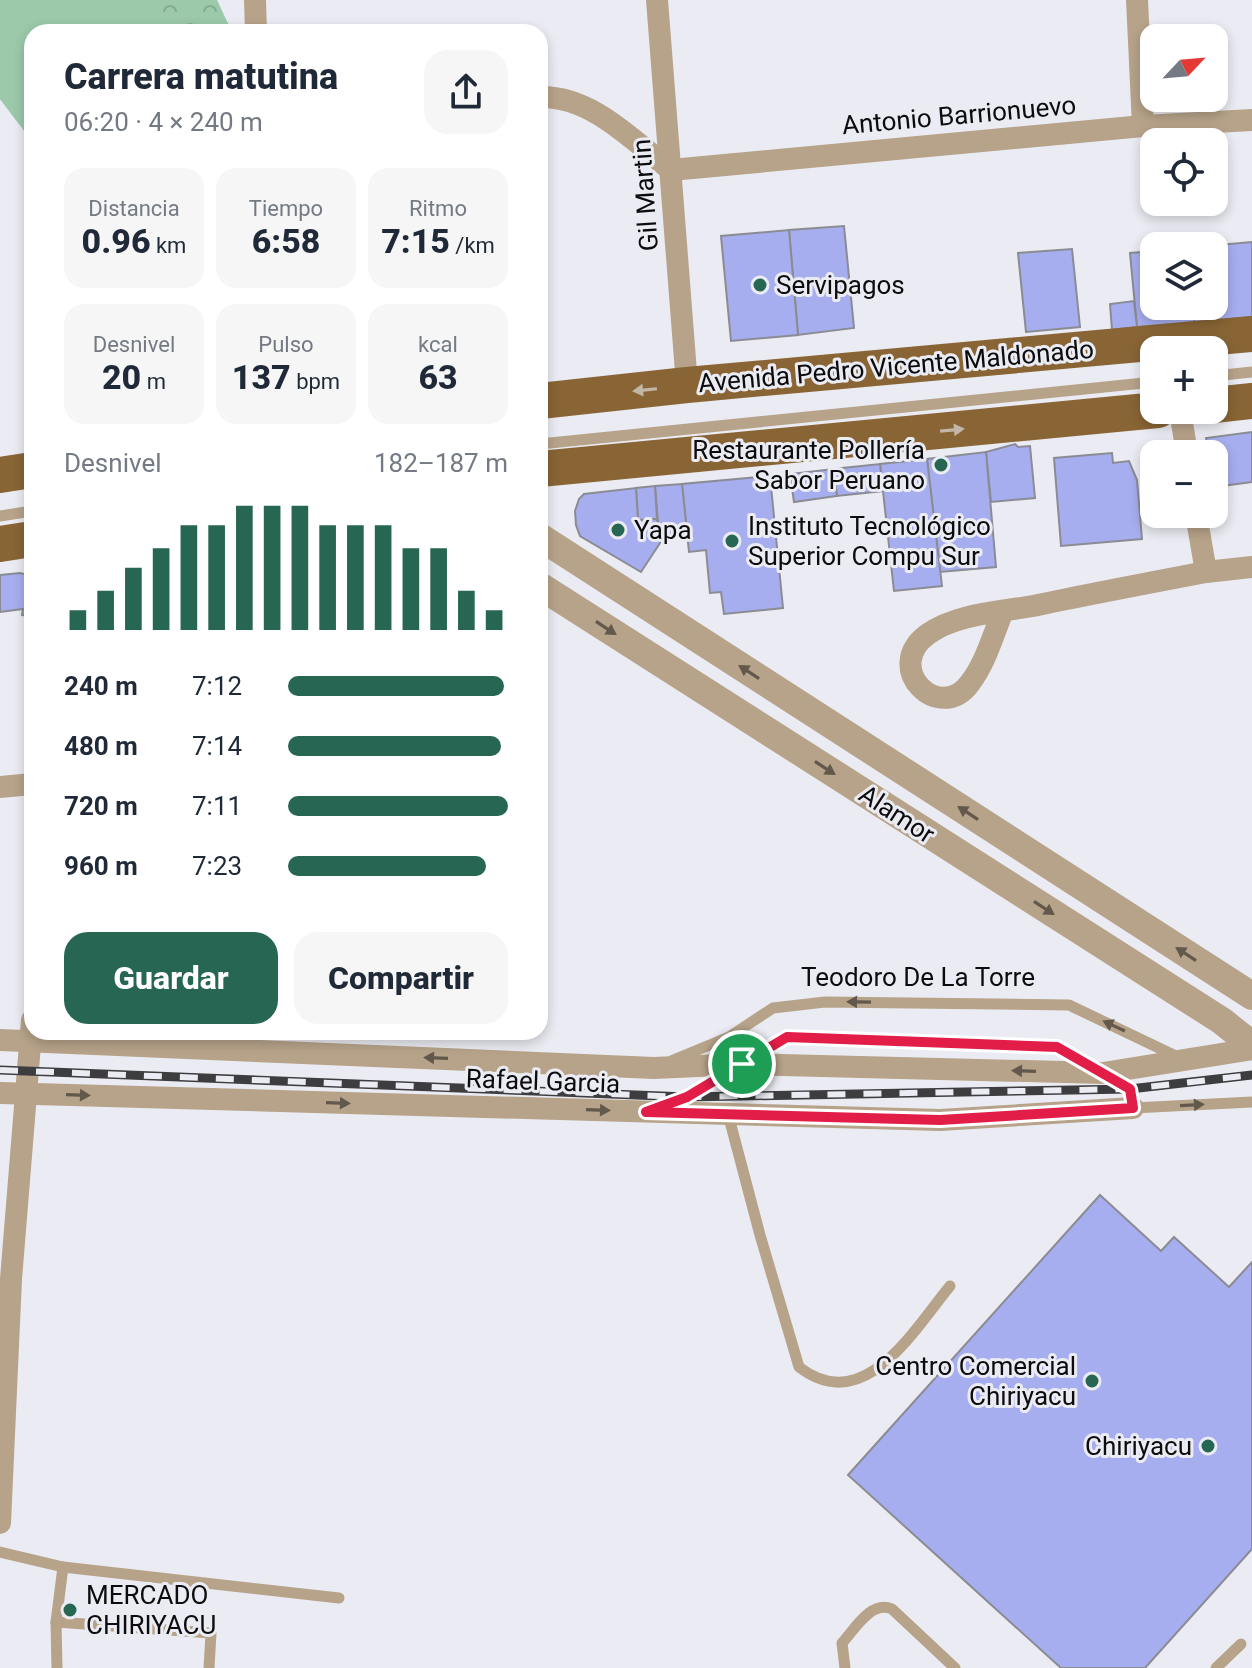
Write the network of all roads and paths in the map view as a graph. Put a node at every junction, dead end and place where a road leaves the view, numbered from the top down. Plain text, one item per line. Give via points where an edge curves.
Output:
1 (255, 0) edge
2 (657, 0) edge
3 (1137, 0) edge
4 (256, 24) edge
5 (548, 98) edge
6 (1252, 120) edge
7 (1143, 126) junction
8 (671, 170) junction
9 (1252, 334) edge
10 (1252, 372) edge
11 (1228, 375) edge
12 (1140, 383) edge
13 (687, 385) junction
14 (548, 400) edge
15 (1252, 401) edge
16 (1228, 404) edge
17 (1140, 412) edge
18 (548, 443) edge
19 (548, 468) edge
20 (24, 512) edge
21 (0, 516) edge
22 (1198, 528) edge
23 (24, 540) edge
24 (548, 542) edge
25 (0, 544) edge
26 (1252, 567) edge
27 (1206, 572) junction
28 (548, 591) edge
29 (1003, 611) junction
30 (24, 785) edge
31 (0, 787) edge
32 (1252, 996) edge
33 (24, 1033) edge
34 (0, 1040) edge
35 (30, 1040) edge
36 (183, 1040) edge
37 (1252, 1047) edge
38 (1184, 1060) junction
39 (742, 1064) junction
40 (654, 1068) junction
41 (1103, 1073) junction
42 (0, 1093) edge
43 (27, 1094) junction
44 (1252, 1102) edge
45 (1133, 1108) junction
46 (646, 1112) junction
47 (728, 1114) junction
48 (5, 1281) edge
49 (950, 1286) dead end
50 (4, 1387) edge
51 (0, 1523) edge
52 (0, 1552) edge
53 (63, 1567) junction
54 (339, 1598) dead end
55 (56, 1622) junction
56 (1241, 1644) dead end
57 (57, 1668) edge
58 (209, 1668) edge
59 (845, 1668) edge
60 (955, 1668) edge
61 (1216, 1668) edge

1 - 4 street
2 - 8 street, Gil Martin
3 - 7 street
5 - 8 street via 576,101 595,112
6 - 7 street, Antonio Barrionuevo
7 - 8 street, Antonio Barrionuevo
8 - 13 street, Gil Martin
9 - 13 main road, Avenida Pedro Vicente Maldonado
10 - 11 lane
12 - 18 lane
13 -> 14 main road, Avenida Pedro Vicente Maldonado
15 - 16 main road
19 -> 17 main road
20 - 21 lane
22 - 27 street
23 - 25 main road
32 -> 24 street, Alamor
26 - 27 street
27 - 29 street
28 -> 37 street, Alamor via 1222,1021
29 - 29 street via 938,627 917,642 910,662 914,682 929,696 948,698 968,686
30 - 31 street
33 - 34 street
35 - 43 street
40 -> 36 street, Teodoro De La Torre
37 - 38 street, Teodoro De La Torre
38 -> 40 lane, Teodoro De La Torre via 1069,1005 825,1002 773,1008 729,1037
38 - 41 street, Teodoro De La Torre
39 - 40 street, Teodoro De La Torre
39 - 41 street, Teodoro De La Torre
39 - 46 lane via 687,1097
41 - 45 lane via 1130,1089
42 - 43 street, Rafael Garcia
43 -> 46 street, Rafael Garcia
43 - 48 street
45 -> 44 lane
45 - 47 street, Rafael Garcia via 940,1120
46 - 47 street, Rafael Garcia
47 - 49 lane via 799,1367 838,1384 868,1376 891,1358
48 - 50 street
50 - 51 street
52 - 53 lane
53 - 54 lane
53 - 55 lane
55 - 57 lane
55 - 58 lane via 211,1633
56 - 61 lane
59 - 60 lane via 842,1643 883,1605

